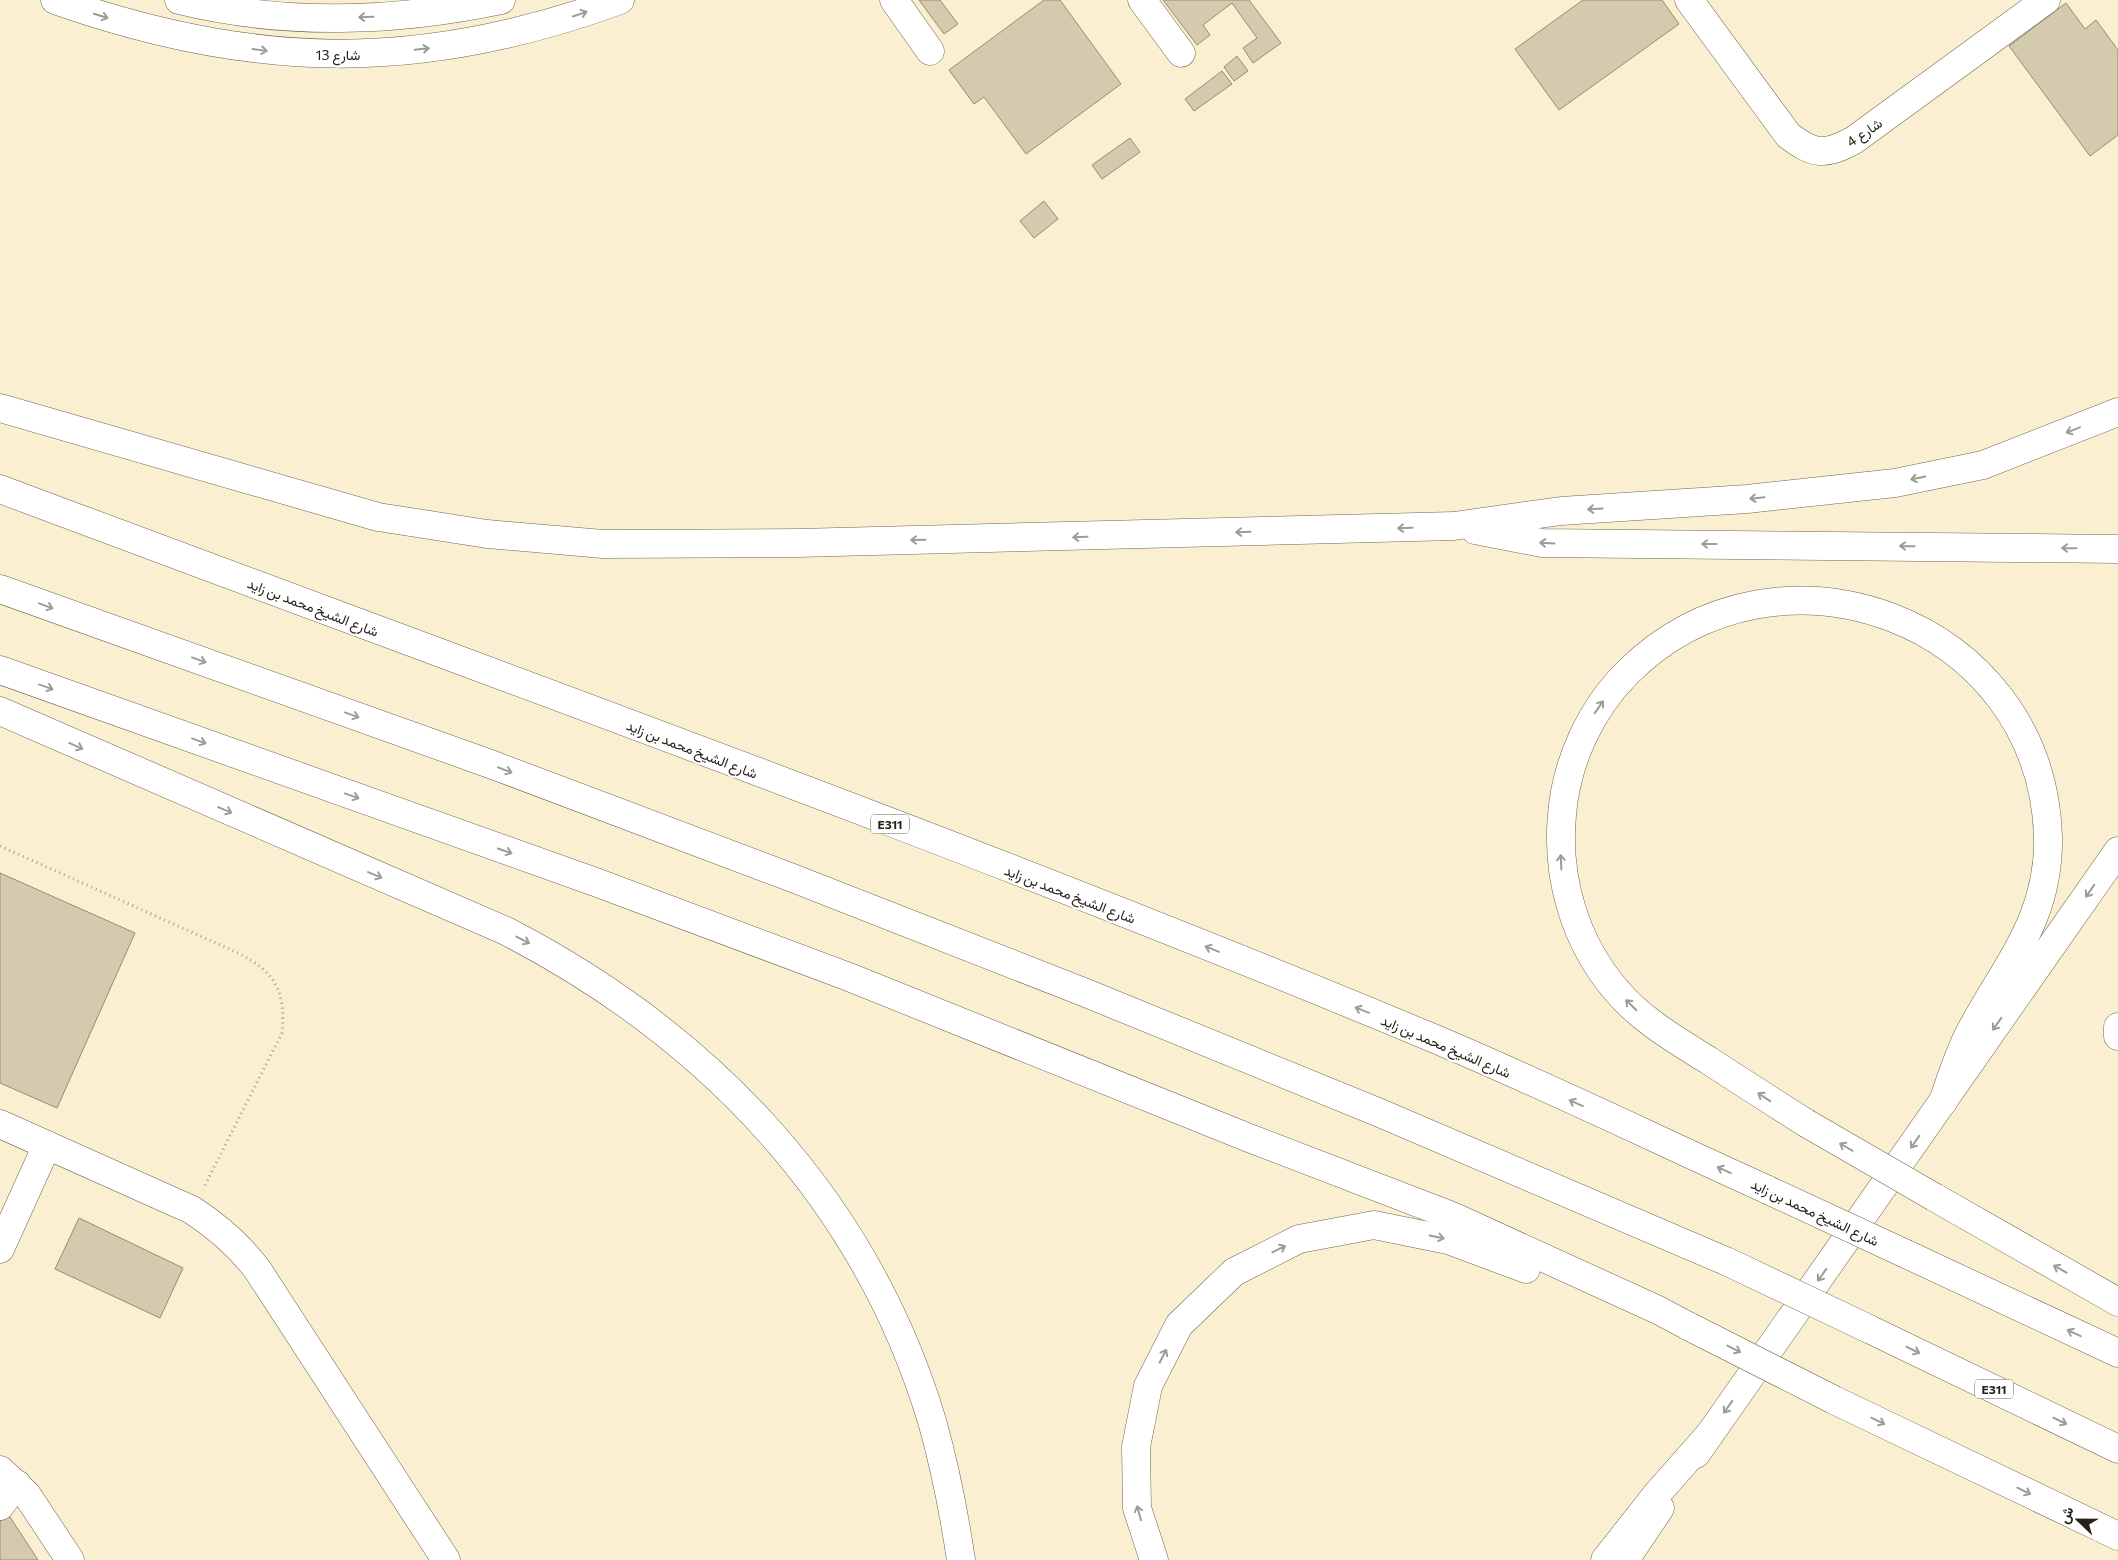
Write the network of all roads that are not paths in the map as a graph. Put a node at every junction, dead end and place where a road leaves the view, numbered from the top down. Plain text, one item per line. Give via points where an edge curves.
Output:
1 (55, 0) edge
2 (179, 0) edge
3 (501, 0) edge
4 (620, 0) edge
5 (894, 0) edge
6 (1142, 0) edge
7 (1689, 0) edge
8 (2046, 0) edge
9 (930, 51) dead end
10 (1181, 53) dead end
11 (0, 408) edge
12 (2118, 412) edge
13 (0, 489) edge
14 (1454, 526) junction
15 (2118, 549) edge
16 (0, 590) edge
17 (0, 670) edge
18 (0, 712) edge
19 (2118, 851) edge
20 (2118, 1027) edge
21 (2118, 1036) edge
22 (1943, 1102) junction
23 (0, 1124) edge
24 (47, 1146) junction
25 (0, 1249) edge
26 (2118, 1302) edge
27 (1658, 1310) junction
28 (2118, 1354) edge
29 (1709, 1435) junction
30 (2118, 1449) edge
31 (9, 1477) edge
32 (0, 1506) edge
33 (2118, 1536) edge
34 (70, 1560) edge
35 (446, 1560) edge
36 (961, 1560) edge
37 (1154, 1560) edge
38 (1605, 1560) edge
39 (1625, 1560) edge

1 -> 4 main road, شارع 13 via 189,39 269,51 342,55 415,50 486,40 552,23
3 -> 2 main road via 396,16 333,18 237,11
5 - 9 main road
6 - 10 main road
7 - 8 main road, شارع 4 via 1788,135 1802,146 1819,152 1836,150 1854,140
14 -> 11 main road via 798,543 603,544 487,534 378,517
12 -> 14 main road via 1982,464 1895,483 1747,499 1561,511
28 -> 13 main road, شارع الشيخ محمد بن زايد / E311, bridge via 1768,1190 1432,1038 828,799
15 -> 14 main road via 1542,543
16 -> 30 main road, E311, bridge via 493,765 1086,993 1380,1113 1728,1262
17 -> 27 main road via 598,883 849,977 1452,1216
18 -> 36 main road via 506,932 612,993 689,1052 750,1110 806,1175 878,1290 905,1349 931,1420 954,1513
19 -> 22 main road
20 - 21 main road
26 -> 22 main road, bridge via 1806,1123 1669,1035 1617,992 1597,965 1570,903 1562,870 1560,836 1563,803 1571,770 1595,713 1613,687 1641,659 1673,636 1709,618 1746,606 1786,600 1864,607 1901,620 1964,659 2009,710 2026,739 2046,804 2046,873 2026,938 1971,1032 1955,1065
22 -> 29 main road
23 - 24 main road
24 - 25 main road
24 - 35 main road via 192,1210 239,1246
27 -> 33 main road, bridge via 1834,1400
37 -> 27 main road via 1137,1508 1136,1447 1148,1386 1179,1324 1234,1272 1299,1239 1374,1225 1448,1240 1612,1305
29 - 38 main road
29 - 39 main road
31 - 32 main road
31 - 34 main road via 27,1495

